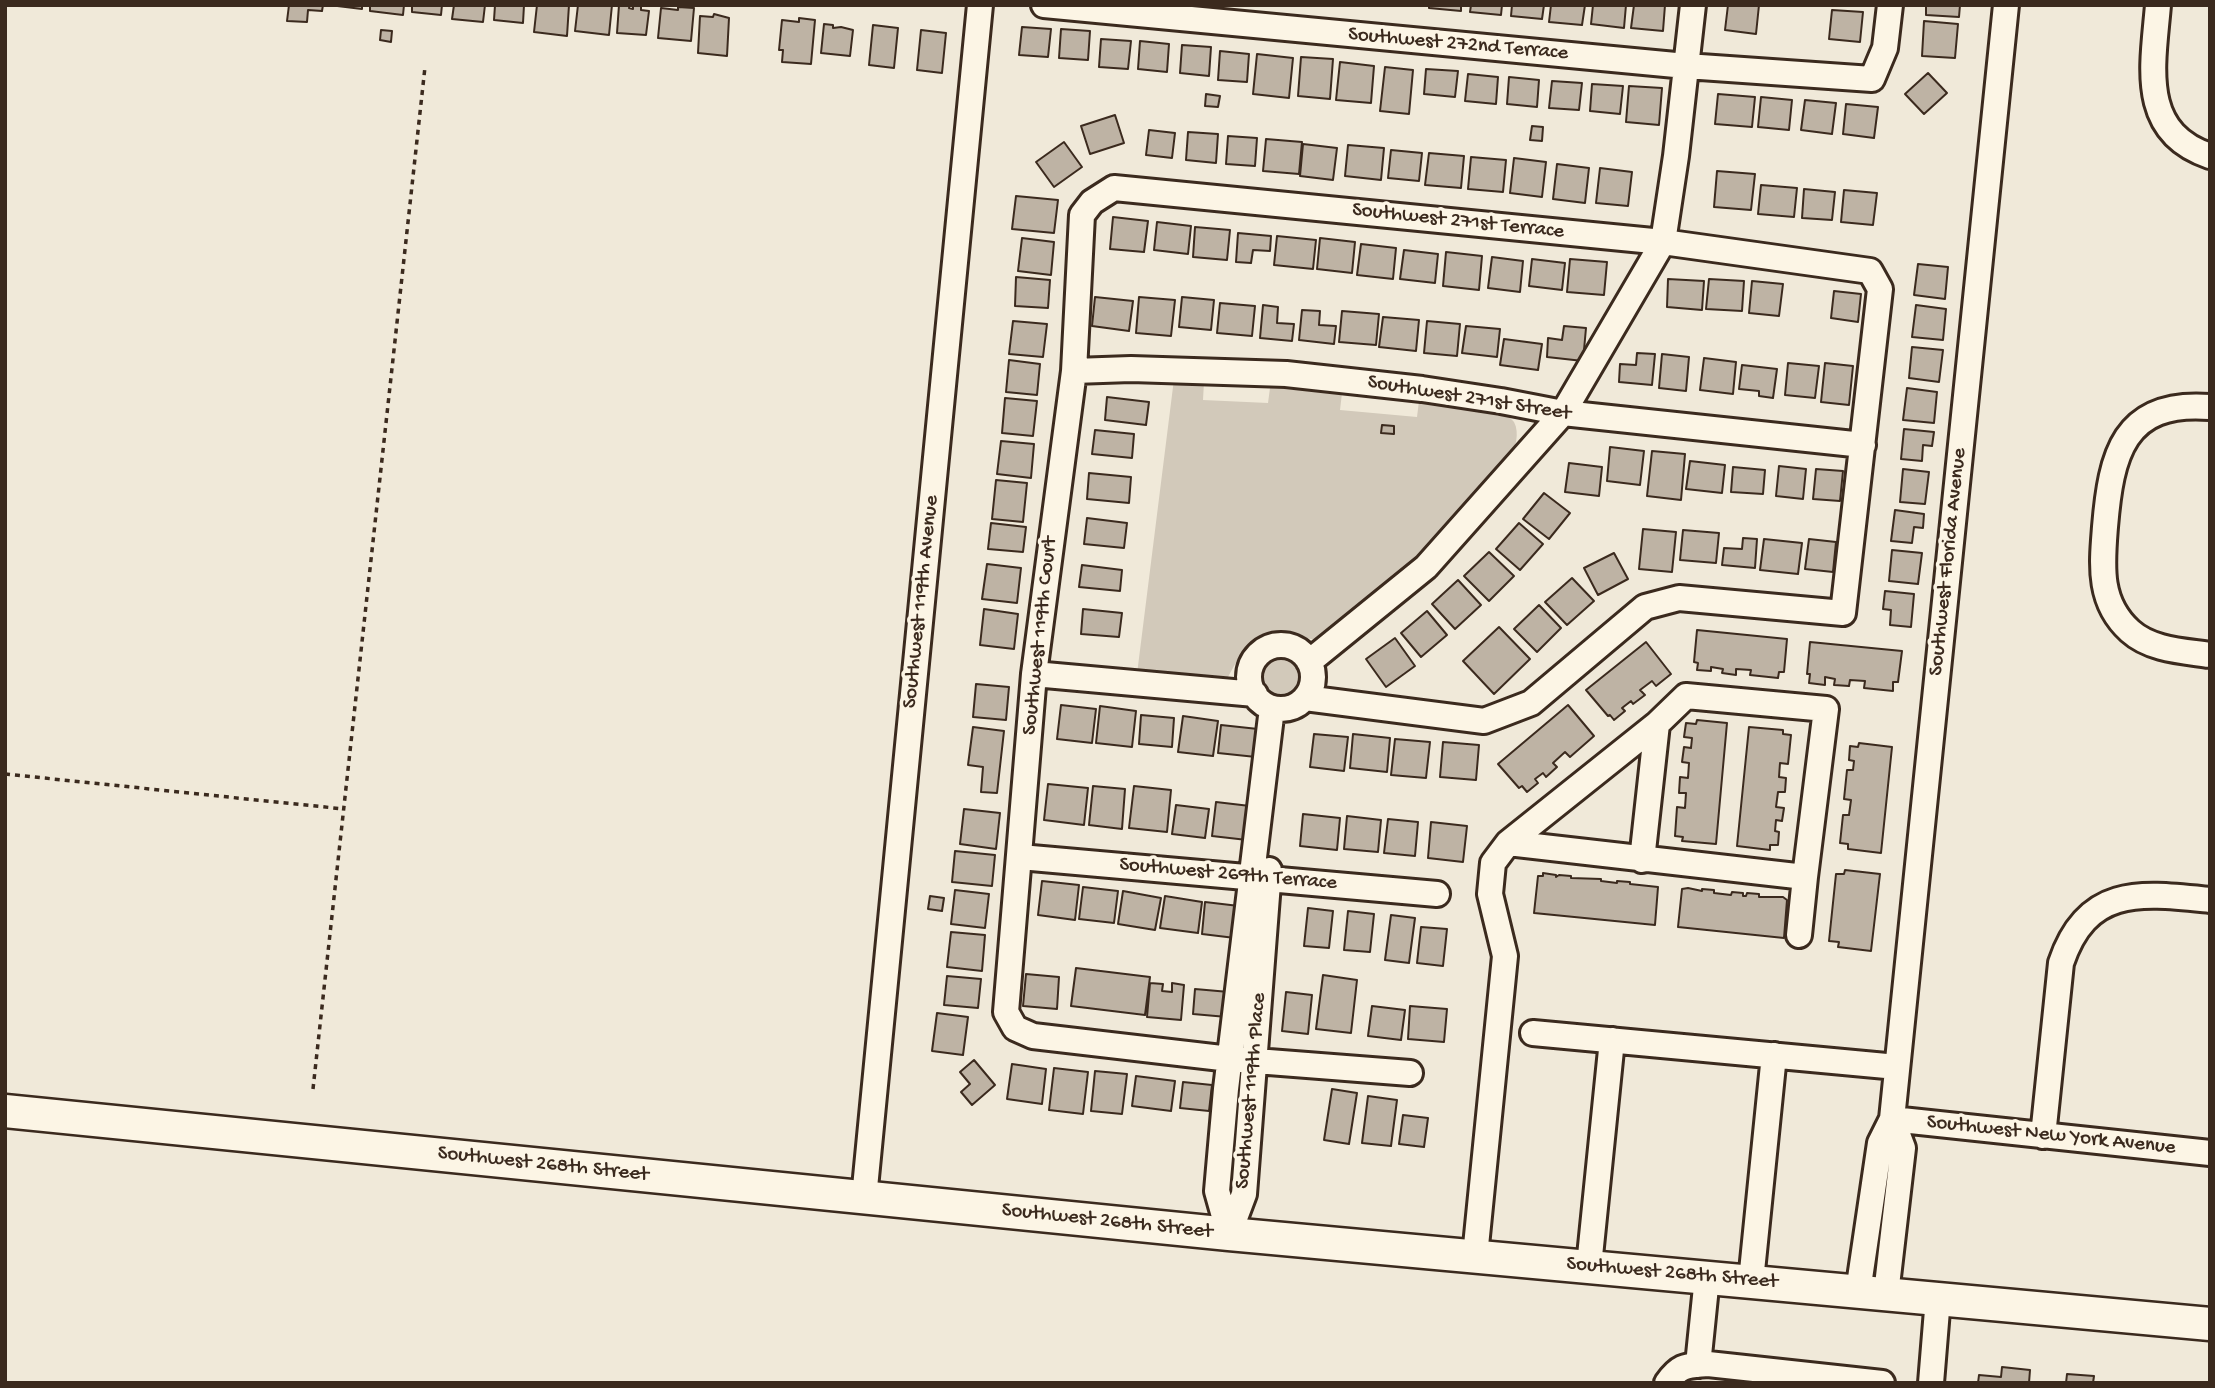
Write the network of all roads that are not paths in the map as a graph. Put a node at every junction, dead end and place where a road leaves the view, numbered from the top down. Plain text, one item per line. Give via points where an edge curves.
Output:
1 (980, 5) edge
2 (1044, 5) edge
3 (1693, 5) edge
4 (1890, 5) edge
5 (2006, 5) edge
6 (2158, 5) edge
7 (1686, 66) junction
8 (2210, 156) edge
9 (1080, 242) joint
10 (1662, 243) junction
11 (1074, 371) junction
12 (2210, 407) edge
13 (1563, 414) junction
14 (1863, 445) junction
15 (2210, 654) edge
16 (1309, 662) junction
17 (1034, 674) junction
18 (1305, 698) junction
19 (1270, 704) junction
20 (1657, 724) junction
21 (1508, 843) junction
22 (1020, 858) junction
23 (1642, 860) junction
24 (1805, 877) junction
25 (1261, 878) junction
26 (1437, 894) dead end
27 (2210, 900) edge
28 (1799, 934) dead end
29 (1533, 1033) dead end
30 (1612, 1040) junction
31 (1774, 1055) junction
32 (1243, 1060) junction
33 (1897, 1067) junction
34 (1410, 1073) dead end
35 (1225, 1102) junction
36 (1252, 1104) junction
37 (5, 1111) edge
38 (1892, 1119) junction
39 (2043, 1136) junction
40 (2210, 1153) edge
41 (864, 1198) junction
42 (1229, 1234) junction
43 (1475, 1256) junction
44 (1589, 1266) junction
45 (1707, 1276) junction
46 (1751, 1281) junction
47 (1872, 1293) junction
48 (1938, 1298) junction
49 (2210, 1324) edge
50 (1683, 1371) edge
51 (1882, 1383) edge
52 (1931, 1383) edge

1 - 41 street, Southwest 119th Avenue
2 - 7 street, Southwest 272nd Terrace
3 - 7 street
4 - 7 street, Southwest 272nd Terrace via 1885,48 1872,79
5 - 33 street, Southwest Florida Avenue
6 - 8 street via 2152,69 2158,111 2178,138
7 - 10 street
9 - 10 street, Southwest 271st Terrace via 1082,215 1114,188
9 - 11 street, Southwest 119th Court
10 - 13 street
10 - 14 street, Southwest 271st Terrace via 1870,271 1880,289
11 - 13 street, Southwest 271st Street via 1286,374 1422,389
11 - 17 street, Southwest 119th Court
12 - 15 street via 2168,408 2147,418 2119,448 2109,487 2102,566 2105,593 2130,632 2158,646
13 - 14 street, Southwest 271st Street
13 - 16 street via 1426,567
14 - 18 street via 1843,613 1679,598 1645,607 1531,703 1484,721
16 - 18 street via 1313,681
16 - 19 street via 1294,648 1265,650 1252,665 1251,685
17 - 19 street
17 - 22 street, Southwest 119th Court
18 - 19 street via 1291,708
19 - 25 street, Southwest 119th Place
20 - 21 street
20 - 23 street
20 - 24 street via 1686,696 1826,709
21 - 23 street
21 - 43 street via 1493,863 1490,894 1505,956
22 - 25 street, Southwest 269th Terrace
22 - 32 street, Southwest 119th Court via 1006,1012 1015,1028 1033,1036
23 - 24 street
24 - 28 street
25 - 26 street, Southwest 269th Terrace
25 - 32 street, Southwest 119th Place
27 - 39 street via 2127,897 2091,913 2077,927 2061,963
29 - 30 street
30 - 31 street
30 - 44 street
31 - 33 street
31 - 46 street
32 - 34 street
32 - 35 street, Southwest 119th Place
32 - 36 street, Southwest 119th Place
33 - 38 street, Southwest Florida Avenue
35 - 36 street
35 - 42 street, Southwest 119th Place via 1217,1191
36 - 42 street, Southwest 119th Place via 1244,1194
37 - 41 main road, Southwest 268th Street
38 - 39 street, Southwest New York Avenue
38 - 47 street, Southwest Florida Avenue via 1880,1143
39 - 40 street, Southwest New York Avenue
41 - 42 main road, Southwest 268th Street
42 - 43 main road, Southwest 268th Street
43 - 44 main road, Southwest 268th Street
44 - 45 main road, Southwest 268th Street
45 - 46 main road, Southwest 268th Street
45 - 50 street
46 - 47 main road, Southwest 268th Street
47 - 48 main road, Southwest 268th Street
48 - 49 main road, Southwest 268th Street
48 - 52 street
50 - 51 street

